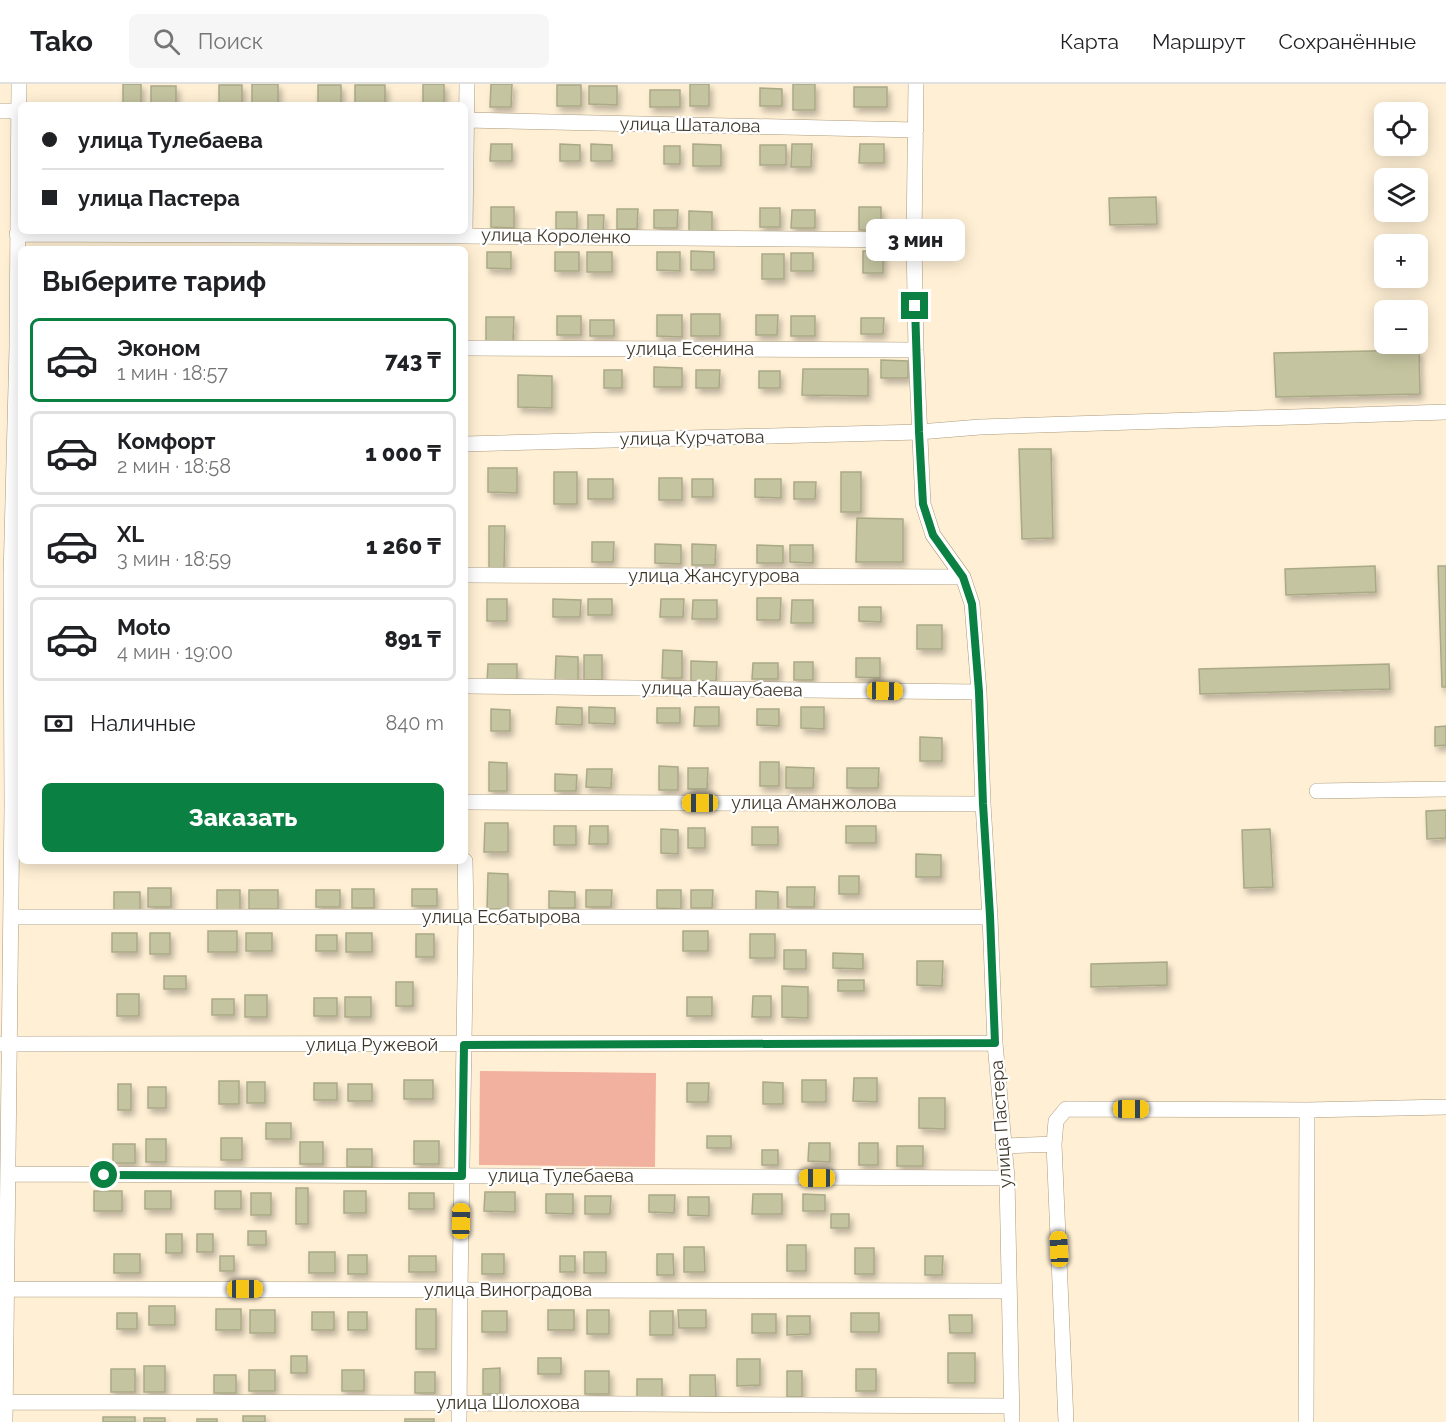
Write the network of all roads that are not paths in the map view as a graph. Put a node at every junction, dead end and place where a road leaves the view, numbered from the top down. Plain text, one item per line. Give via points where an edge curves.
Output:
1 (19, 84) edge
2 (467, 84) edge
3 (916, 84) edge
4 (19, 102) edge
5 (466, 102) edge
6 (0, 111) edge
7 (18, 119) edge
8 (468, 120) edge
9 (916, 130) junction
10 (18, 176) edge
11 (17, 234) junction
12 (465, 236) edge
13 (914, 240) junction
14 (18, 290) edge
15 (468, 348) edge
16 (916, 350) junction
17 (18, 406) edge
18 (1446, 412) edge
19 (919, 432) junction
20 (468, 444) edge
21 (17, 464) edge
22 (468, 575) edge
23 (16, 577) edge
24 (963, 577) junction
25 (468, 686) edge
26 (16, 690) edge
27 (979, 692) junction
28 (1446, 789) edge
29 (1317, 791) dead end
30 (468, 802) edge
31 (983, 804) junction
32 (16, 805) edge
33 (465, 864) edge
34 (11, 916) junction
35 (990, 916) junction
36 (466, 917) junction
37 (995, 1043) junction
38 (5, 1044) edge
39 (464, 1045) junction
40 (1446, 1107) edge
41 (1307, 1110) junction
42 (1054, 1144) junction
43 (1003, 1146) junction
44 (8, 1174) junction
45 (462, 1176) junction
46 (1006, 1178) junction
47 (7, 1289) junction
48 (460, 1290) junction
49 (1009, 1291) junction
50 (5, 1402) junction
51 (459, 1403) junction
52 (1012, 1414) edge
53 (5, 1422) edge
54 (459, 1422) edge
55 (1066, 1422) edge
56 (1306, 1422) edge

1 - 4 street
2 - 5 street
3 - 9 street, улица Пастера
6 - 7 street
8 - 9 street, улица Шаталова
9 - 13 street, улица Пастера
10 - 11 street
11 - 12 street, улица Короленко
11 - 14 street
12 - 13 street, улица Короленко
13 - 16 street, улица Пастера
15 - 16 street, улица Есенина
16 - 19 street, улица Пастера
17 - 21 street
18 - 19 street, улица Курчатова
19 - 20 street, улица Курчатова
19 - 24 street, улица Пастера via 923,504 933,535
21 - 23 street
22 - 24 street, улица Жансугурова
23 - 26 street
24 - 27 street, улица Пастера via 972,604
25 - 27 street, улица Кашаубаева
26 - 32 street
27 - 31 street, улица Пастера
28 - 29 street
30 - 31 street, улица Аманжолова
31 - 35 street, улица Пастера
32 - 34 street
33 - 36 street
34 - 36 street, улица Есбатырова
34 - 38 street
35 - 36 street, улица Есбатырова
35 - 37 street, улица Пастера
36 - 39 street
37 - 39 street, улица Ружевой
37 - 43 street, улица Пастера
38 - 39 street, улица Ружевой
38 - 44 street
39 - 45 street
40 - 41 street
41 - 42 street via 1066,1109 1056,1121
41 - 56 street
42 - 43 street
42 - 55 street
43 - 46 street, улица Пастера
44 - 45 street, улица Тулебаева
44 - 47 street
45 - 46 street, улица Тулебаева
45 - 48 street
46 - 49 street, улица Пастера
47 - 48 street, улица Виноградова
47 - 50 street
48 - 49 street, улица Виноградова
48 - 51 street
49 - 52 street, улица Пастера
50 - 51 street, улица Шолохова
50 - 53 street
51 - 52 street, улица Шолохова
51 - 54 street

